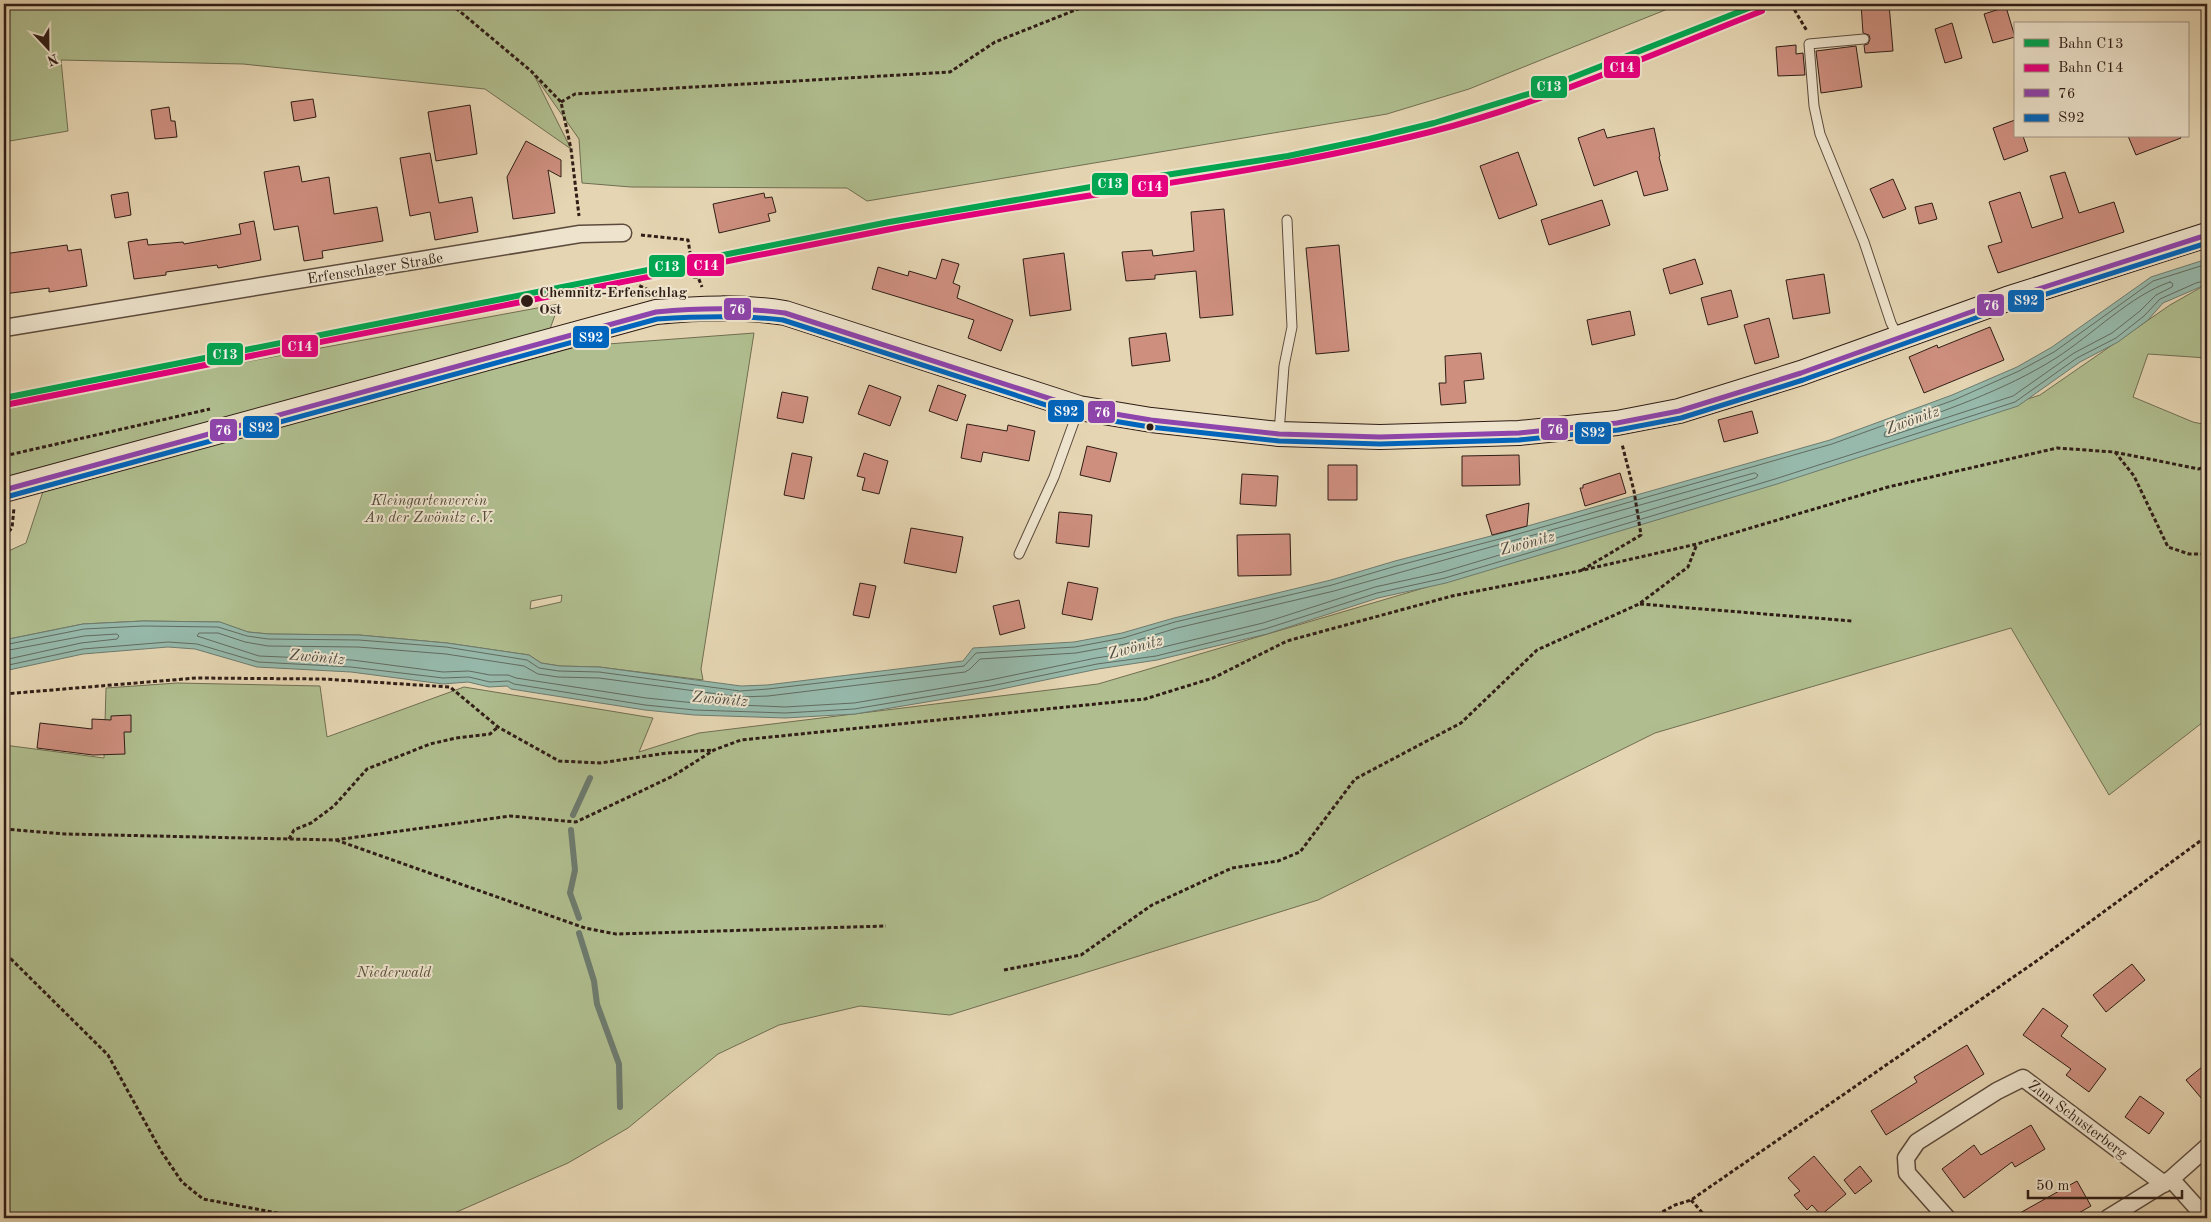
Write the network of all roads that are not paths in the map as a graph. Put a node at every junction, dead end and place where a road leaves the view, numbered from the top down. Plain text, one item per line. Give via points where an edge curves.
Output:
1 (1864, 39) dead end
2 (1286, 220) dead end
3 (623, 234) road end
4 (2207, 235) edge
5 (4, 328) edge
6 (1899, 338) junction
7 (1079, 408) junction
8 (1280, 434) junction
9 (10, 488) edge
10 (1019, 554) dead end
11 (2207, 1147) edge
12 (2167, 1181) junction
13 (1947, 1218) edge
14 (2108, 1218) edge
15 (2206, 1218) edge

1 - 6 lane via 1809,44 1814,106 1820,134
2 - 8 lane via 1292,327 1284,366
3 - 5 street, Erfenschlager Straße via 580,234
4 - 6 main road via 2007,299
6 - 8 main road via 1679,411 1617,423 1519,433 1380,437
7 - 8 main road via 1151,420
7 - 9 main road via 786,313 758,308 698,308 656,312
7 - 10 lane via 1054,477
11 - 12 street
12 - 13 street, Zum Schusterberg via 2023,1078 1917,1142 1906,1158 1907,1173
12 - 14 street
12 - 15 street, Zum Schusterberg

